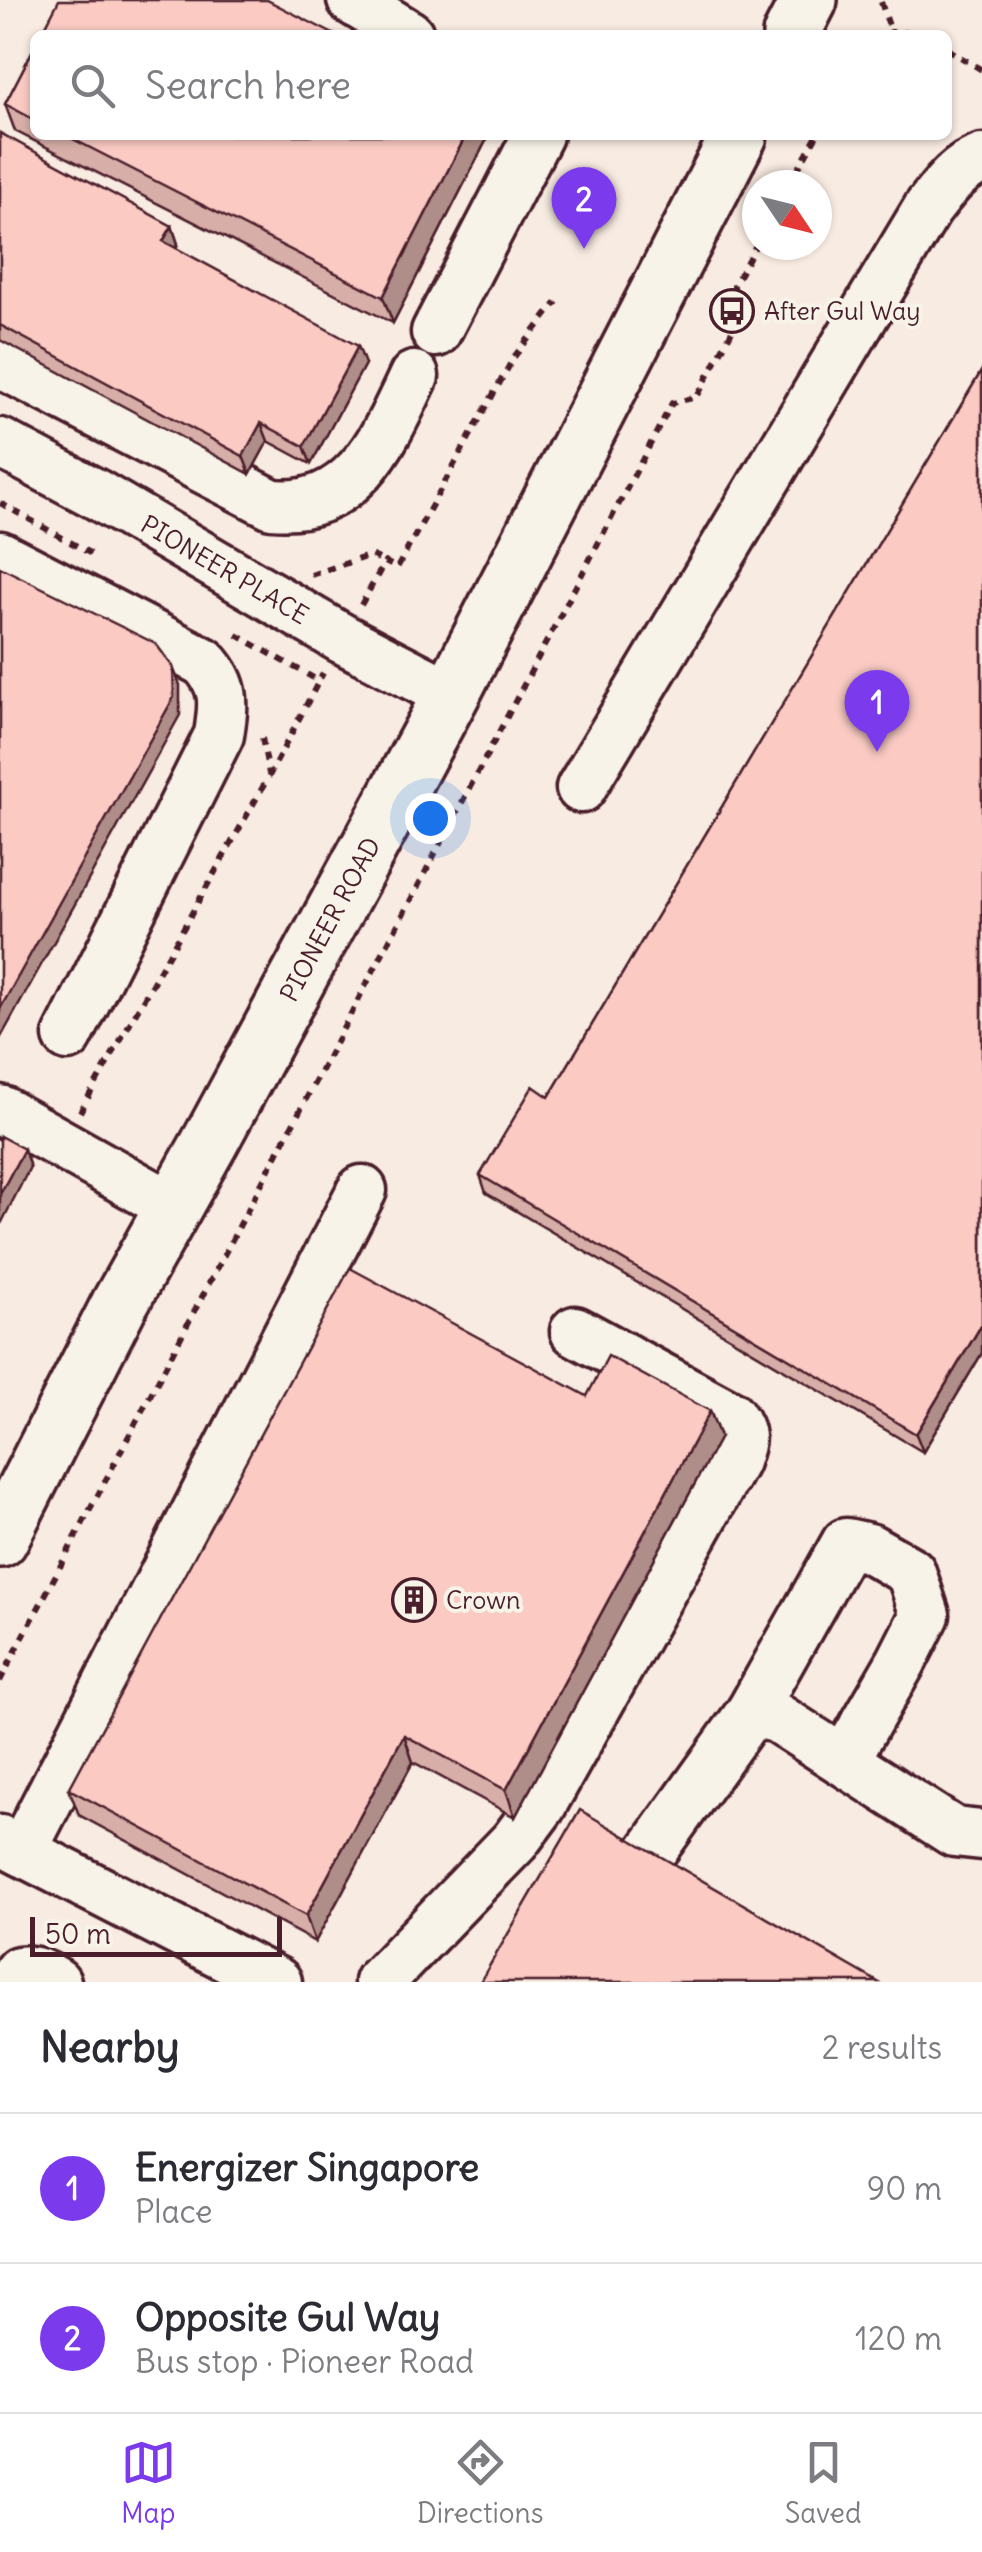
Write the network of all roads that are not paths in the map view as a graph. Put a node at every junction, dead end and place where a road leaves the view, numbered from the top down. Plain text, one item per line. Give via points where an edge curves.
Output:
1 (352, 0) edge
2 (810, 0) edge
3 (401, 30) edge
4 (794, 30) edge
5 (535, 140) edge
6 (737, 140) edge
7 (982, 159) edge
8 (436, 332) dead end
9 (0, 363) edge
10 (414, 376) dead end
11 (130, 430) junction
12 (0, 444) edge
13 (96, 494) junction
14 (0, 556) edge
15 (452, 694) junction
16 (581, 788) dead end
17 (68, 1036) dead end
18 (0, 1110) edge
19 (362, 1190) dead end
20 (173, 1207) junction
21 (575, 1331) dead end
22 (0, 1539) edge
23 (750, 1712) junction
24 (844, 1761) junction
25 (982, 1835) edge
26 (11, 1846) edge
27 (651, 1852) edge
28 (10, 1982) edge
29 (56, 1982) edge
30 (277, 1982) edge
31 (379, 1982) edge

1 - 3 street
2 - 4 main road
5 - 8 street
6 - 15 main road, PIONEER ROAD
7 - 16 street via 952,176 928,208
9 - 11 street
10 - 11 street via 389,429 351,482 294,506 272,504
11 - 13 street
12 - 13 street, PIONEER PLACE
13 - 15 street, PIONEER PLACE via 343,639
14 - 17 street via 204,662 220,678 219,735
15 - 20 main road, PIONEER ROAD
18 - 20 street
19 - 26 street
20 - 22 main road, PIONEER ROAD
21 - 31 street via 730,1416 742,1439 541,1806 516,1841
23 - 24 street via 777,1718
23 - 24 street via 846,1543 869,1548 911,1572 925,1615
23 - 27 street
24 - 25 street via 954,1832
26 - 30 street
28 - 29 street via 27,1970

